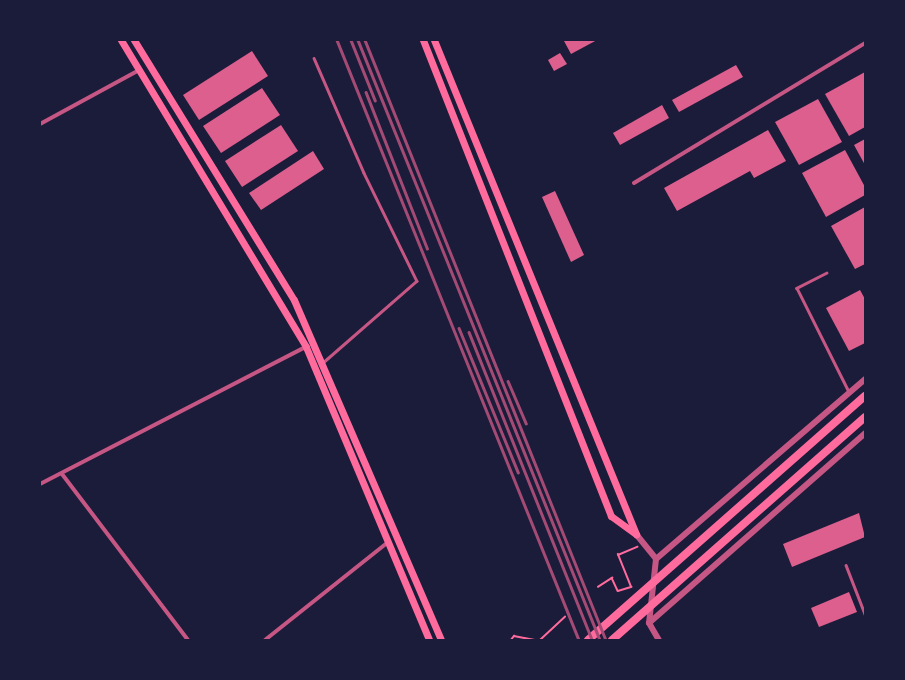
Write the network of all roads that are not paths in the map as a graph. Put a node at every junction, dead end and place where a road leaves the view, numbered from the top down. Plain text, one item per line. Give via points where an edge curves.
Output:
1 (121, 40) edge
2 (134, 40) edge
3 (423, 40) edge
4 (434, 40) edge
5 (865, 43) edge
6 (314, 58) dead end
7 (140, 70) junction
8 (40, 124) edge
9 (634, 183) dead end
10 (827, 273) dead end
11 (306, 347) junction
12 (324, 362) junction
13 (865, 379) edge
14 (849, 392) junction
15 (865, 396) edge
16 (865, 417) edge
17 (865, 433) edge
18 (62, 474) junction
19 (40, 484) edge
20 (636, 534) junction
21 (388, 542) junction
22 (656, 559) junction
23 (846, 565) dead end
24 (865, 614) edge
25 (648, 623) junction
26 (188, 640) edge
27 (265, 640) edge
28 (429, 640) edge
29 (441, 640) edge
30 (588, 640) edge
31 (612, 640) edge
32 (659, 640) edge

1 - 7 main road
2 - 12 main road via 279,272
3 - 20 main road via 611,516
4 - 20 main road
5 - 9 street
6 - 12 lane via 364,173 417,281
7 - 8 street
7 - 11 main road
10 - 14 lane via 797,288
11 - 18 street
11 - 21 main road
12 - 29 main road
13 - 14 street
14 - 22 street
15 - 30 main road
16 - 31 main road
17 - 25 street
18 - 19 street
18 - 26 street
20 - 22 street
21 - 27 street
21 - 28 main road
22 - 25 street
23 - 24 lane
25 - 32 street

